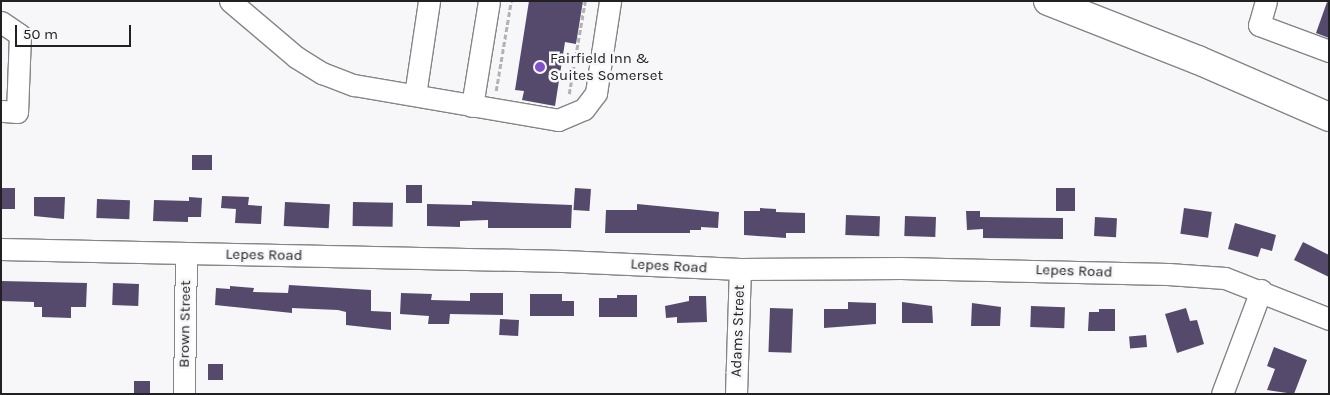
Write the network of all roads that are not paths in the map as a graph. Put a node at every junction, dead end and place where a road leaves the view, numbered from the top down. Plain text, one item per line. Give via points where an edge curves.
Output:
1 (230, 1) edge
2 (430, 1) edge
3 (489, 1) edge
4 (610, 1) edge
5 (1048, 1) edge
6 (1266, 1) edge
7 (248, 8) edge
8 (1, 22) edge
9 (1329, 51) edge
10 (415, 95) junction
11 (472, 106) junction
12 (1, 111) edge
13 (1329, 117) edge
14 (1, 249) edge
15 (186, 254) junction
16 (740, 269) junction
17 (1261, 290) junction
18 (1329, 319) edge
19 (184, 394) edge
20 (736, 394) edge
21 (1222, 394) edge

1 - 7 street
2 - 10 street
3 - 11 street
4 - 11 street via 596,93 584,109 567,119 545,120
5 - 13 main road via 1198,60
6 - 9 street via 1259,25
7 - 10 street via 296,57 322,73 354,85
8 - 12 street via 20,35 17,112
10 - 11 street
14 - 15 street, Lepes Road
15 - 16 street, Lepes Road via 563,261
15 - 19 street, Brown Street
16 - 17 street, Lepes Road via 901,268 1168,274 1225,278
16 - 20 street, Adams Street
17 - 18 street, Lepes Road
17 - 21 street

